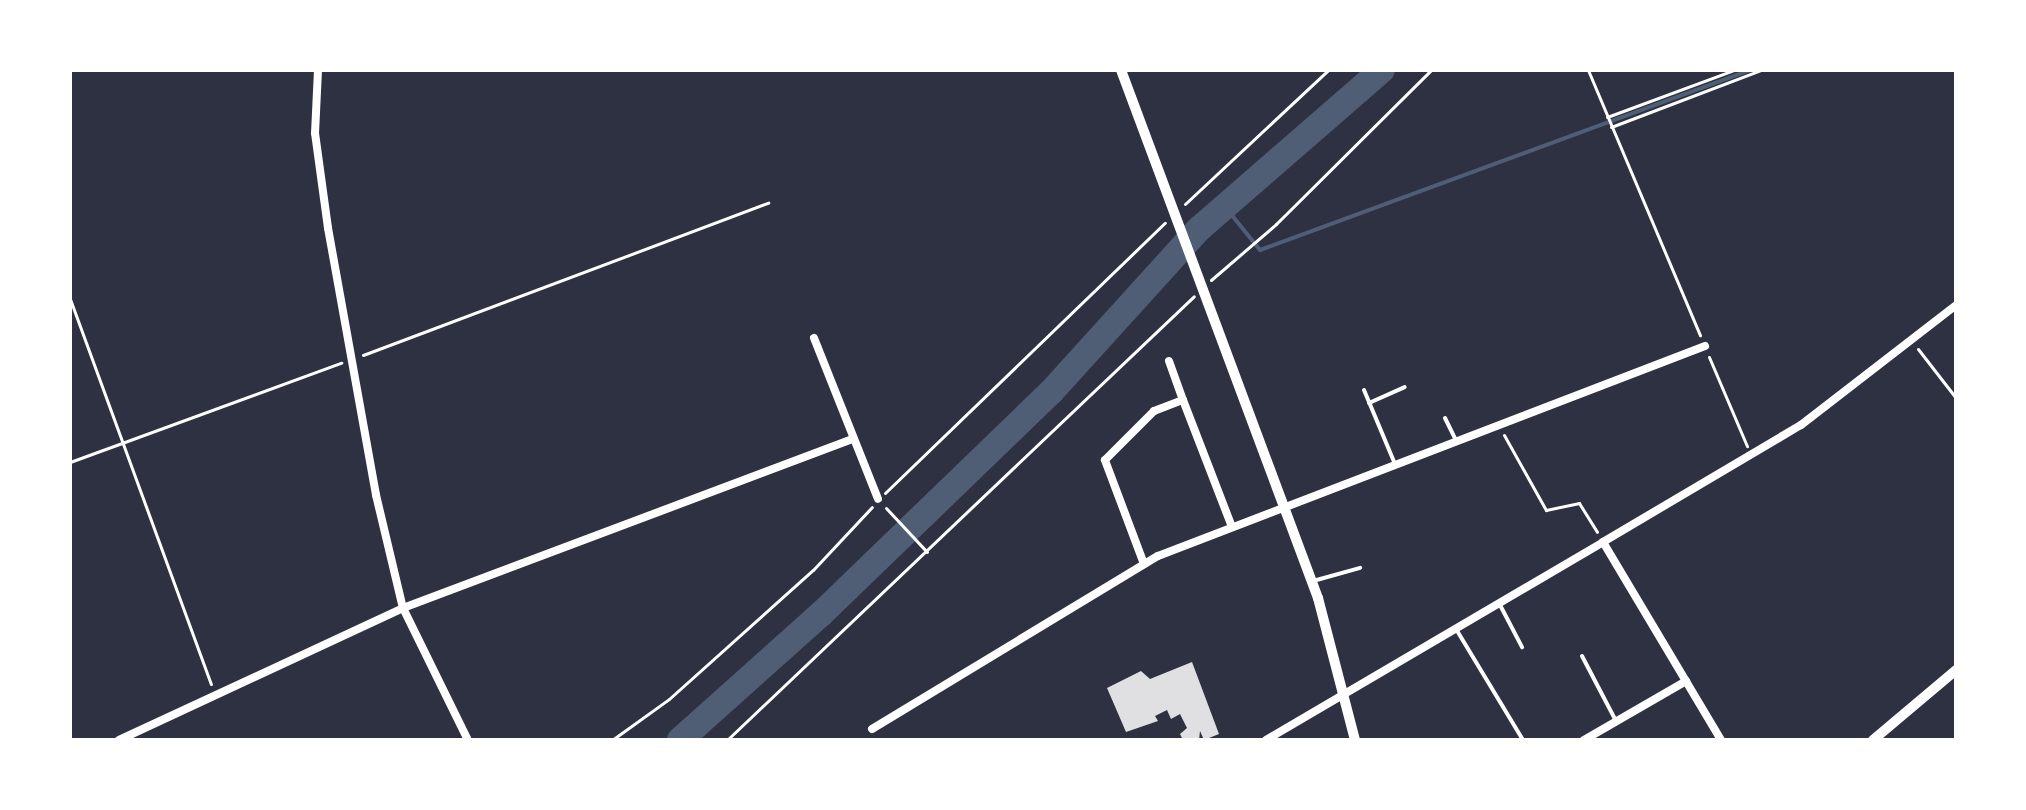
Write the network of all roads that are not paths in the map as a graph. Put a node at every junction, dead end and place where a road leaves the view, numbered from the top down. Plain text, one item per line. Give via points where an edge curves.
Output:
1 (318, 70) edge
2 (1121, 70) edge
3 (1956, 305) edge
4 (814, 338) dead end
5 (1705, 346) road end
6 (1169, 361) dead end
7 (1405, 387) dead end
8 (1364, 390) dead end
9 (1183, 400) junction
10 (1369, 403) junction
11 (1445, 418) dead end
12 (851, 440) junction
13 (1456, 441) junction
14 (1207, 463) junction
15 (1395, 464) junction
16 (1197, 467) dead end
17 (878, 499) road end
18 (1282, 505) junction
19 (1232, 527) junction
20 (1603, 542) junction
21 (1144, 564) junction
22 (1360, 568) dead end
23 (1311, 582) junction
24 (1499, 603) junction
25 (403, 608) junction
26 (1455, 627) junction
27 (1522, 647) dead end
28 (1582, 656) dead end
29 (1956, 670) edge
30 (1686, 681) junction
31 (1346, 691) junction
32 (1616, 721) junction
33 (872, 729) dead end
34 (135, 737) edge
35 (119, 740) edge
36 (468, 740) edge
37 (1266, 740) edge
38 (1355, 740) edge
39 (1523, 740) edge
40 (1584, 740) edge
41 (1721, 740) edge
42 (1873, 740) edge

1 - 25 street via 315,133 349,360
2 - 18 street
3 - 20 street via 1801,425
4 - 12 street
5 - 13 street
6 - 9 street
7 - 10 lane
8 - 10 lane
9 - 14 street
9 - 21 street via 1154,411 1105,460
10 - 15 lane
11 - 13 lane
12 - 17 street
12 - 25 street
13 - 15 street
14 - 16 street
14 - 19 street
15 - 18 street
18 - 19 street
18 - 23 street
19 - 21 street
20 - 24 street
20 - 30 street
21 - 33 street
22 - 23 lane
23 - 31 street
24 - 26 street
24 - 27 lane
25 - 34 street
25 - 36 street
26 - 31 street
26 - 39 lane
28 - 32 lane
29 - 42 street
30 - 32 street
30 - 41 street
31 - 37 street
31 - 38 street
32 - 40 street
34 - 35 street

